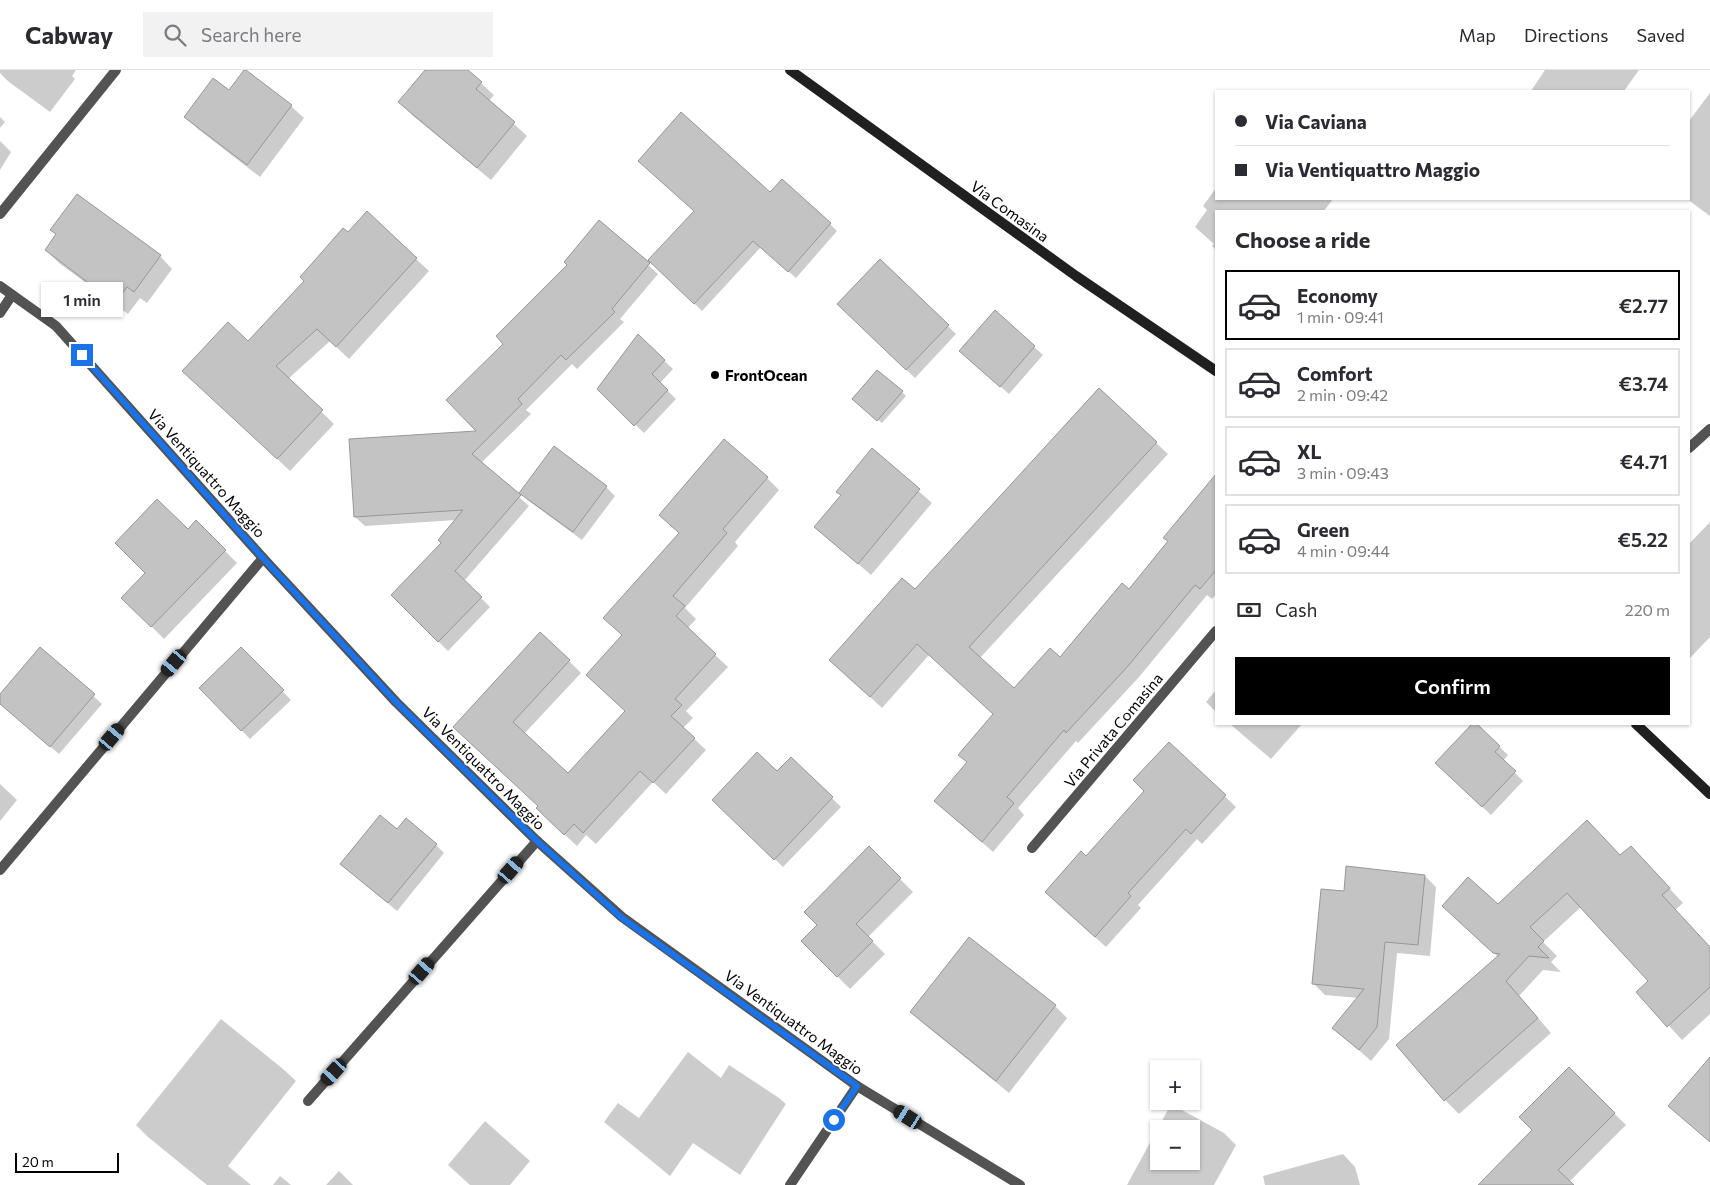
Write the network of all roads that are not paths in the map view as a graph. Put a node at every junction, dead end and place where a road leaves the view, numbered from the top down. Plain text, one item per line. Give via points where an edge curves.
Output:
1 (116, 70) edge
2 (790, 70) edge
3 (0, 214) edge
4 (0, 286) edge
5 (12, 295) junction
6 (0, 313) edge
7 (1215, 370) edge
8 (1710, 429) edge
9 (1690, 447) edge
10 (263, 558) junction
11 (1215, 632) edge
12 (1637, 725) edge
13 (1710, 794) edge
14 (537, 841) junction
15 (1032, 848) dead end
16 (0, 870) edge
17 (857, 1086) junction
18 (308, 1101) dead end
19 (790, 1185) edge
20 (1020, 1185) edge

1 - 3 street
2 - 7 street, Via Comasina via 1076,276
4 - 5 street, Via Ventiquattro Maggio
5 - 6 street
5 - 10 street, Via Ventiquattro Maggio via 56,326
8 - 9 street
10 - 14 street, Via Ventiquattro Maggio via 396,702
10 - 16 street
11 - 15 street, Via Privata Comasina
12 - 13 street
14 - 17 street, Via Ventiquattro Maggio via 622,918
14 - 18 street
17 - 19 street
17 - 20 street, Via Ventiquattro Maggio

